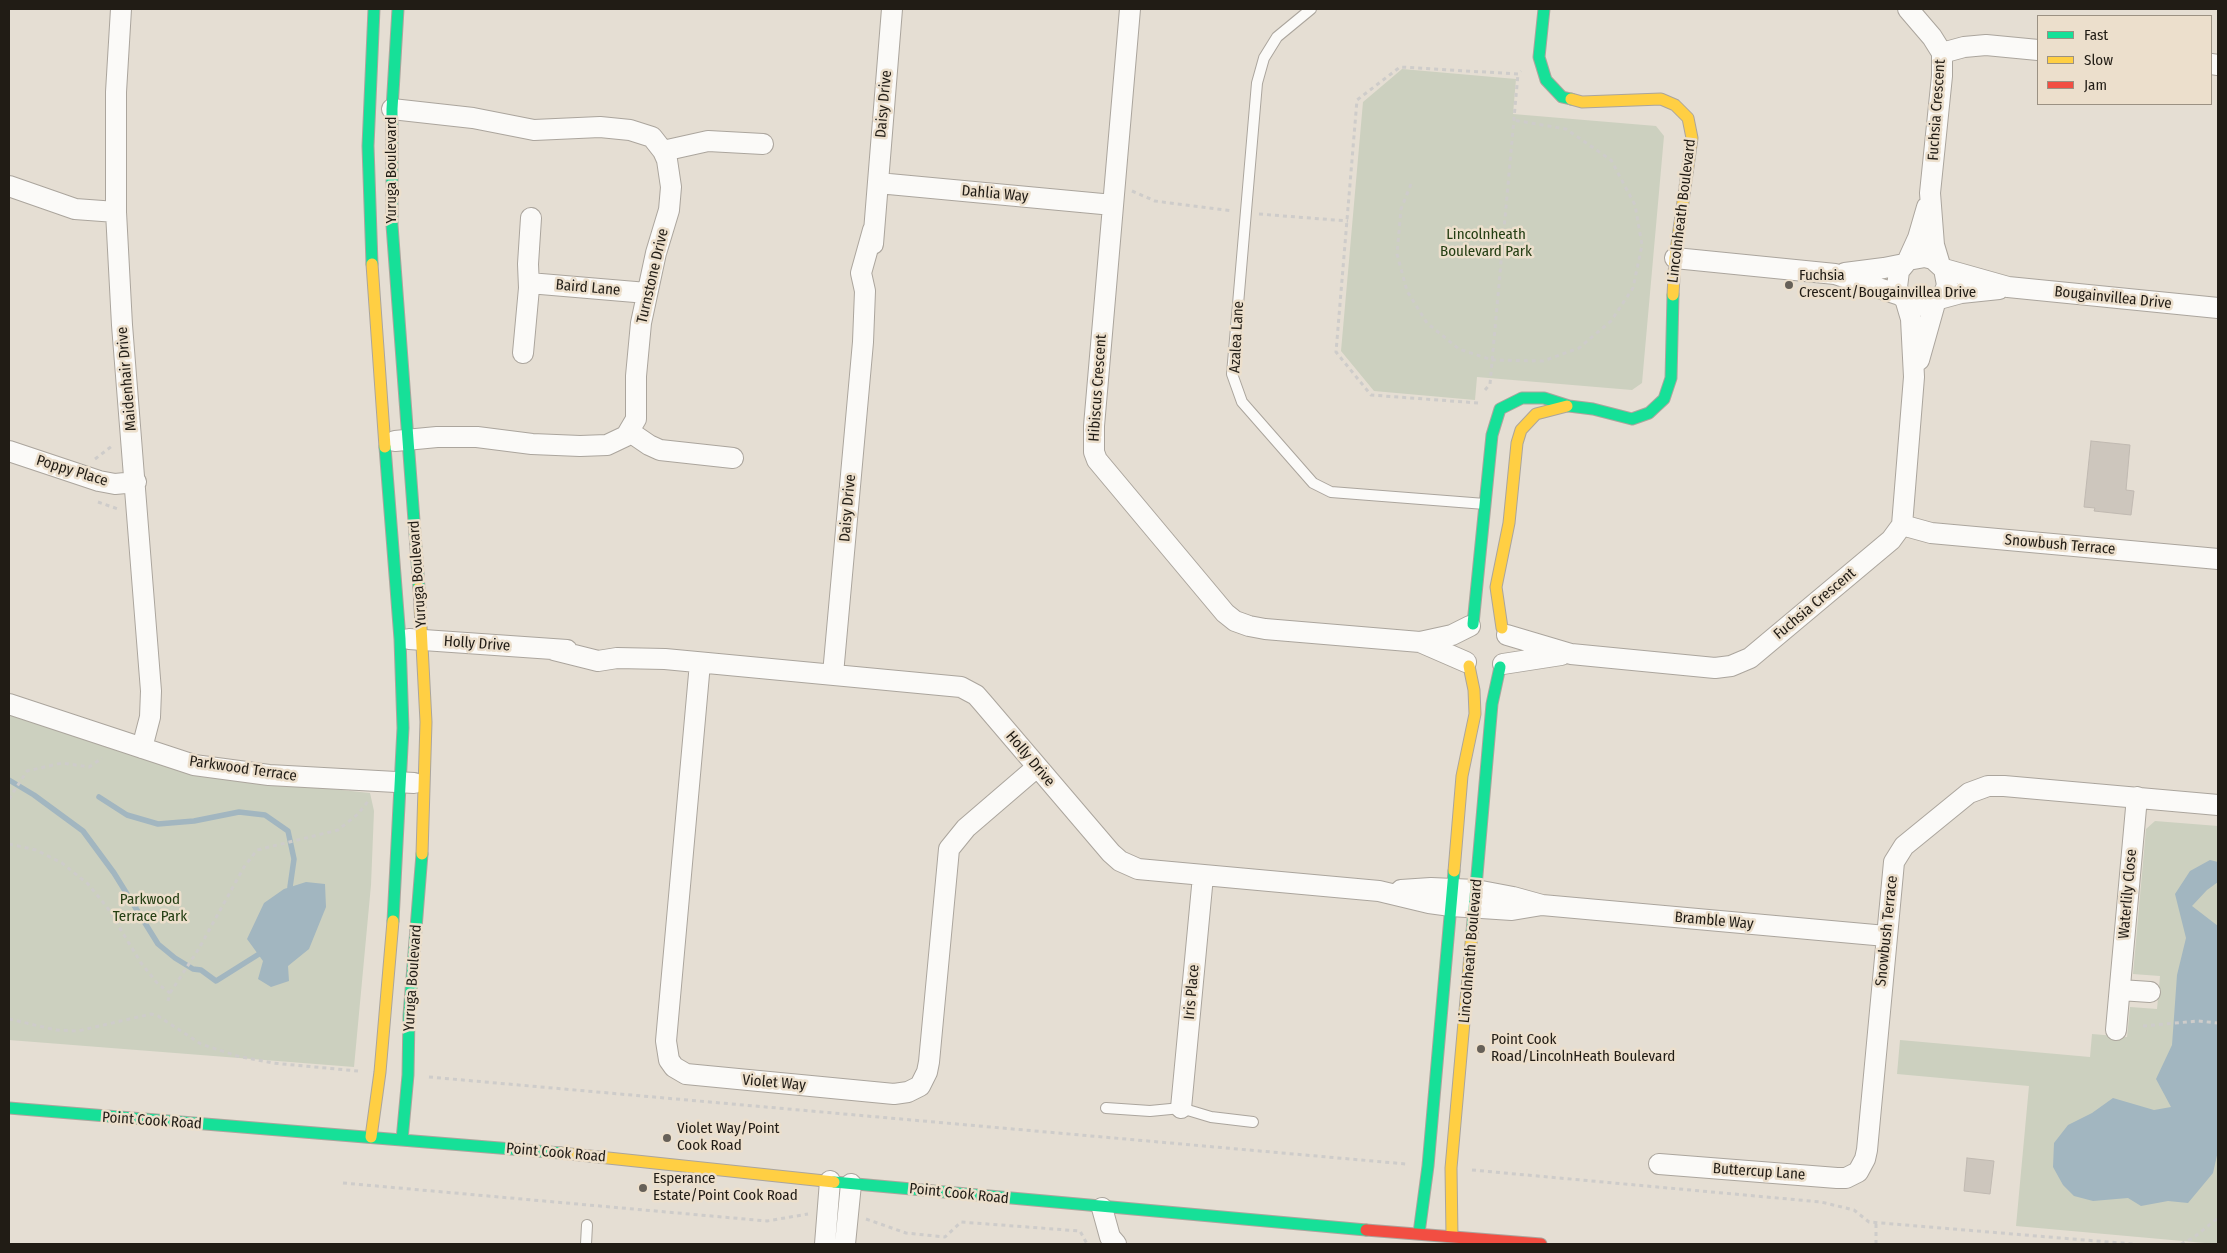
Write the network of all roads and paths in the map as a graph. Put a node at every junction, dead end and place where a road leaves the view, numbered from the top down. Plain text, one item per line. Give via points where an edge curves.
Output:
1 (121, 9) edge
2 (374, 9) edge
3 (398, 9) edge
4 (892, 9) edge
5 (1130, 9) edge
6 (1311, 9) edge
7 (1544, 9) edge
8 (1908, 9) edge
9 (2037, 50) edge
10 (1942, 52) junction
11 (1539, 57) junction
12 (1518, 74) junction
13 (392, 109) junction
14 (1513, 120) junction
15 (763, 144) dead end
16 (664, 151) junction
17 (878, 183) junction
18 (1411, 184) dead end
19 (9, 186) edge
20 (1930, 193) junction
21 (1114, 195) junction
22 (116, 212) junction
23 (1245, 212) junction
24 (531, 218) dead end
25 (1348, 221) junction
26 (1675, 258) junction
27 (1906, 262) junction
28 (1942, 267) junction
29 (1836, 274) junction
30 (529, 283) junction
31 (2008, 287) junction
32 (647, 294) junction
33 (1903, 298) junction
34 (1937, 301) junction
35 (2218, 308) edge
36 (523, 352) dead end
37 (1492, 360) junction
38 (1914, 377) junction
39 (1569, 406) junction
40 (1496, 415) junction
41 (1521, 430) junction
42 (630, 432) junction
43 (407, 440) junction
44 (384, 442) junction
45 (9, 451) edge
46 (734, 458) dead end
47 (136, 482) junction
48 (1486, 504) junction
49 (1902, 525) junction
50 (2218, 559) edge
51 (1472, 625) junction
52 (1505, 632) junction
53 (400, 639) junction
54 (422, 639) junction
55 (1420, 642) junction
56 (1571, 654) junction
57 (700, 664) junction
58 (1468, 664) junction
59 (1502, 665) junction
60 (833, 674) junction
61 (9, 704) edge
62 (142, 748) junction
63 (102, 758) dead end
64 (1037, 767) junction
65 (402, 783) junction
66 (426, 784) junction
67 (2137, 797) junction
68 (9, 799) edge
69 (370, 799) dead end
70 (2218, 805) edge
71 (9, 844) edge
72 (1203, 876) junction
73 (1452, 897) junction
74 (1476, 899) junction
75 (1886, 936) junction
76 (2120, 990) junction
77 (2150, 992) dead end
78 (170, 993) junction
79 (168, 1001) dead end
80 (9, 1019) edge
81 (2218, 1023) edge
82 (2143, 1026) dead end
83 (2116, 1030) dead end
84 (380, 1072) junction
85 (408, 1075) junction
86 (9, 1108) edge
87 (1106, 1108) dead end
88 (1181, 1108) junction
89 (1253, 1122) dead end
90 (371, 1137) junction
91 (402, 1140) junction
92 (1659, 1164) dead end
93 (1428, 1166) junction
94 (1451, 1168) junction
95 (1858, 1172) joint
96 (830, 1181) junction
97 (343, 1183) dead end
98 (851, 1184) junction
99 (1102, 1208) junction
100 (837, 1216) junction
101 (2218, 1218) edge
102 (1876, 1222) junction
103 (587, 1225) dead end
104 (1419, 1233) junction
105 (1452, 1236) junction
106 (586, 1244) edge
107 (825, 1244) edge
108 (845, 1244) edge
109 (1087, 1244) edge
110 (1116, 1244) edge
111 (1541, 1244) edge
112 (1876, 1244) edge
113 (2133, 1244) edge
114 (2181, 1244) edge

1 - 22 street, Maidenhair Drive via 116,92
2 - 44 street, Yuruga Boulevard via 368,191
3 - 13 street, Yuruga Boulevard
4 - 17 street, Daisy Drive
5 - 21 street, Hibiscus Crescent
6 - 23 lane, Azalea Lane via 1277,37 1264,58 1257,83
7 - 11 street, Lincolnheath Boulevard
8 - 10 street, Fuchsia Crescent
9 - 10 street via 1986,45
10 - 20 street, Fuchsia Crescent
11 - 12 path
11 - 26 street, Lincolnheath Boulevard via 1546,80 1562,97 1582,102 1662,99 1675,105 1688,118 1692,138
12 - 14 path
12 - 25 path via 1400,67 1357,100
13 - 16 street via 474,118 534,130 600,127 630,130 652,137
13 - 43 street, Yuruga Boulevard via 392,225
14 - 37 path
14 - 37 path via 1566,129 1611,160 1635,205 1642,245 1633,288 1611,321 1579,348 1543,361
15 - 16 street via 708,140
16 - 32 street, Turnstone Drive via 670,173 671,198
17 - 21 street, Dahlia Way
17 - 60 street, Daisy Drive via 873,230 875,288 863,342
18 - 37 path via 1401,209 1397,254 1407,291 1426,323 1459,349
19 - 22 street via 75,208
20 - 27 street, Fuchsia Crescent via 1918,238
20 - 28 street, Fuchsia Crescent via 1934,245
21 - 23 path
21 - 55 street, Hibiscus Crescent via 1094,426 1094,452 1101,466 1235,621 1264,628
22 - 47 street, Maidenhair Drive
23 - 25 path
23 - 48 lane, Azalea Lane via 1232,374 1242,402 1313,483 1331,492
24 - 30 street
25 - 37 path via 1336,352 1371,395 1478,403 1490,384
26 - 29 street
26 - 39 street, Lincolnheath Boulevard via 1671,378 1664,399 1649,414 1632,419
27 - 28 street via 1925,257
27 - 29 street
27 - 33 street via 1897,279
28 - 31 street, Bougainvillea Drive
28 - 34 street via 1947,285
29 - 33 street
30 - 32 street, Baird Lane
30 - 36 street
31 - 34 street, Bougainvillea Drive via 1961,293
31 - 35 street, Bougainvillea Drive
32 - 42 street, Turnstone Drive via 638,350 637,410
33 - 34 street via 1920,307
33 - 38 street via 1911,319
34 - 38 street
38 - 49 street
39 - 40 street, Lincolnheath Boulevard via 1544,398 1522,398 1508,403
39 - 41 street, Lincolnheath Boulevard via 1536,414
40 - 41 street
40 - 48 street
41 - 52 street via 1496,587
42 - 43 street via 615,443 580,446 477,437
42 - 46 street via 660,450
43 - 44 street
43 - 54 street, Yuruga Boulevard
44 - 53 street, Yuruga Boulevard
45 - 47 street, Poppy Place via 99,481 116,484
47 - 62 street, Maidenhair Drive via 151,691 150,717
48 - 51 street
49 - 50 street, Snowbush Terrace via 1931,533
49 - 56 street, Fuchsia Crescent via 1890,540 1750,658 1731,666 1715,668
51 - 52 street via 1488,622
51 - 55 street, Hibiscus Crescent via 1452,635
51 - 58 street via 1461,639 1462,655
52 - 56 street, Fuchsia Crescent
52 - 59 street via 1510,650
53 - 54 street, Holly Drive
53 - 65 street, Yuruga Boulevard via 404,728
54 - 57 street, Holly Drive via 554,650 598,661 617,658
54 - 66 street, Yuruga Boulevard
55 - 58 street, Hibiscus Crescent
56 - 59 street, Fuchsia Crescent
57 - 60 street, Holly Drive
57 - 64 street, Violet Way via 666,1041 669,1060 686,1074 894,1094 920,1086 928,1067 949,849 966,828
58 - 59 street via 1485,671
58 - 73 street, Lincolnheath Boulevard via 1475,714 1464,759
59 - 74 street, Lincolnheath Boulevard via 1492,704
60 - 64 street, Holly Drive via 951,685 968,690
61 - 62 street, Parkwood Terrace
62 - 65 street, Parkwood Terrace via 194,765 222,769
63 - 68 path via 89,767 62,763 27,771
64 - 72 street, Holly Drive via 1120,861 1138,870
65 - 66 street, Parkwood Terrace
65 - 84 street, Yuruga Boulevard
66 - 85 street, Yuruga Boulevard via 408,1015
67 - 70 street, Snowbush Terrace
67 - 75 street, Snowbush Terrace via 1996,786 1982,787 1969,793 1898,854 1892,872
67 - 76 street, Waterlily Close
69 - 78 path via 338,830 256,850
71 - 78 path via 36,850 62,863 88,884 108,907 150,976
72 - 73 street, Holly Drive
72 - 88 street, Iris Place
73 - 74 street, Bramble Way
73 - 93 street, Lincolnheath Boulevard
74 - 75 street, Bramble Way via 1513,897 1542,905
74 - 94 street, Lincolnheath Boulevard
75 - 95 street, Snowbush Terrace via 1867,1150
76 - 77 street
76 - 83 street, Waterlily Close
78 - 79 path
80 - 84 path via 56,1030 78,1031 151,1014 201,1044 237,1056 274,1063
81 - 82 path via 2167,1022
84 - 90 street, Yuruga Boulevard
85 - 91 street, Yuruga Boulevard
85 - 93 path
86 - 90 street, Point Cook Road
87 - 88 lane via 1150,1111
88 - 89 lane via 1211,1117
90 - 91 street, Point Cook Road
91 - 96 street, Point Cook Road
92 - 95 street, Buttercup Lane via 1837,1178
93 - 104 street, Lincolnheath Boulevard
94 - 102 path via 1821,1202 1854,1210 1869,1222
94 - 105 street, Lincolnheath Boulevard
96 - 98 street, Point Cook Road
96 - 100 street
97 - 100 path via 767,1221 802,1214
98 - 99 street, Point Cook Road
98 - 100 street
99 - 104 street, Point Cook Road
99 - 110 street via 1110,1237
100 - 107 street
100 - 108 street
100 - 109 path via 872,1220 906,1233 945,1237 961,1222 1080,1231
101 - 114 path
102 - 112 path
102 - 113 path
103 - 106 lane
104 - 105 street, Point Cook Road
105 - 111 street, Point Cook Road

